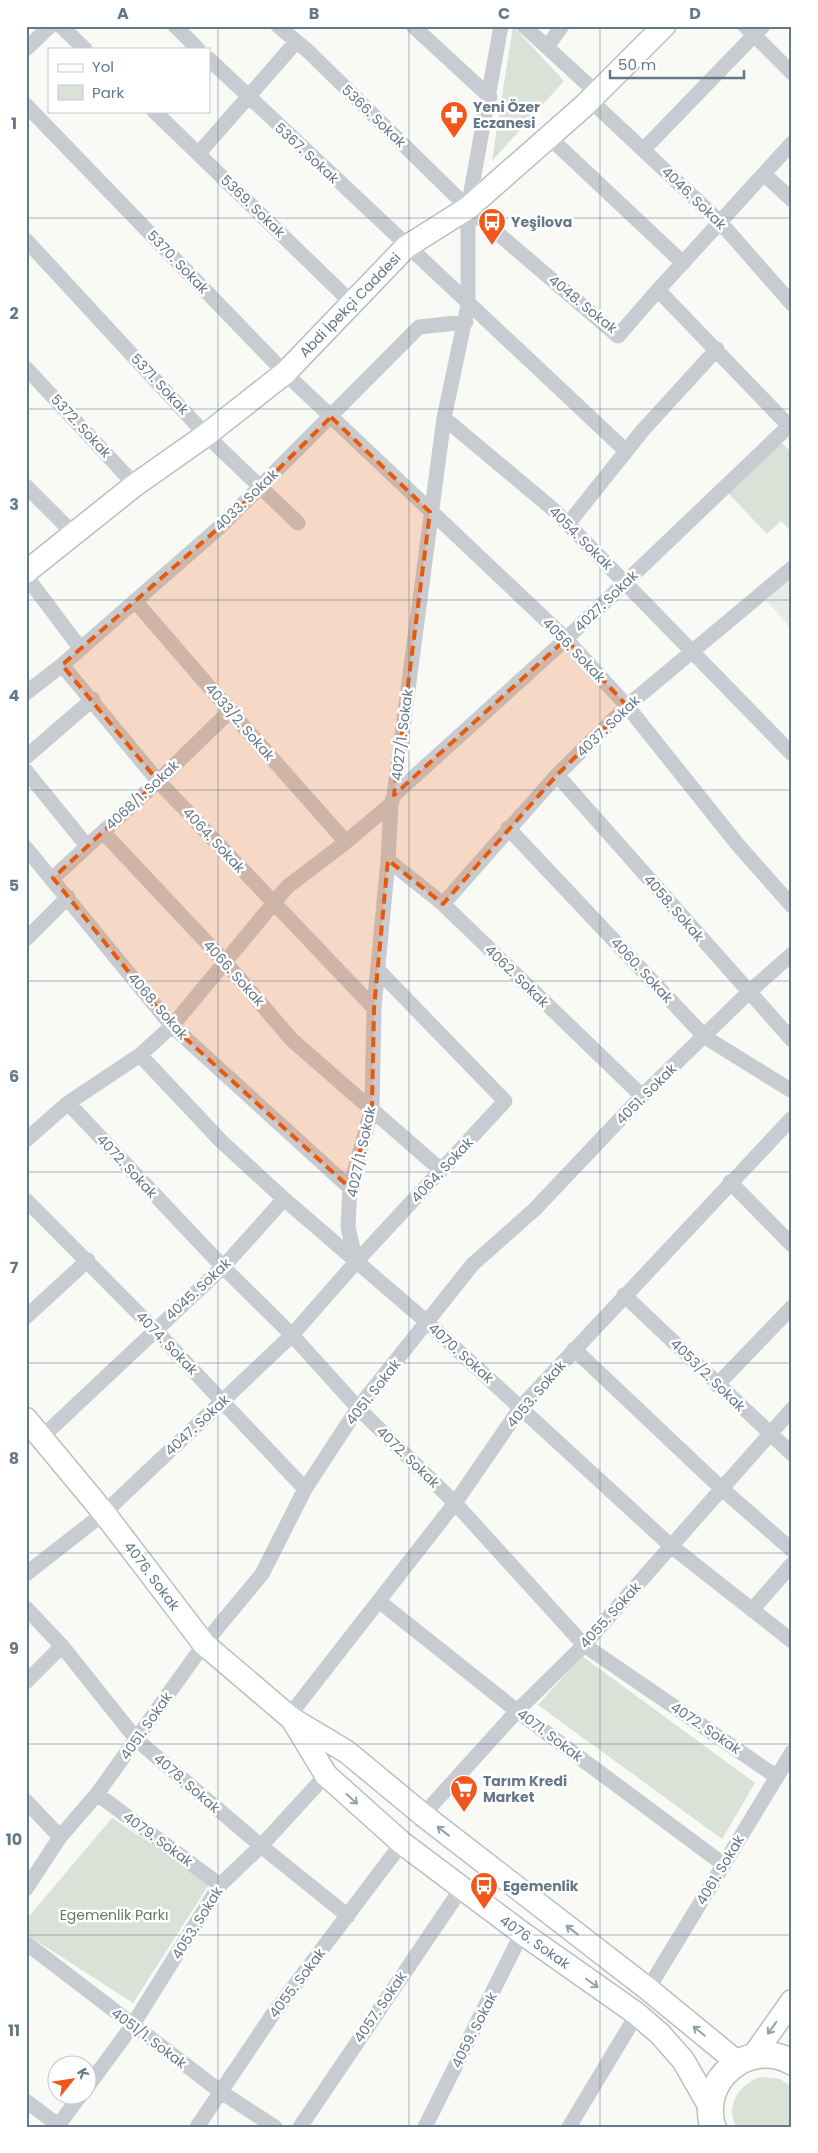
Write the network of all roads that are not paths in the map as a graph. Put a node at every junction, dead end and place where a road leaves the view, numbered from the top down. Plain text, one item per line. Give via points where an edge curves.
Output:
1 (50, 26) edge
2 (61, 26) edge
3 (175, 26) edge
4 (278, 26) edge
5 (413, 26) edge
6 (501, 26) edge
7 (524, 26) edge
8 (562, 26) edge
9 (664, 26) edge
10 (754, 29) edge
11 (296, 42) junction
12 (547, 47) junction
13 (85, 48) edge
14 (197, 48) edge
15 (26, 50) edge
16 (210, 60) edge
17 (792, 73) edge
18 (490, 97) junction
19 (593, 97) junction
20 (248, 98) junction
21 (26, 105) edge
22 (155, 112) edge
23 (549, 137) junction
24 (792, 143) edge
25 (643, 150) junction
26 (199, 153) junction
27 (764, 174) junction
28 (792, 200) edge
29 (468, 208) junction
30 (720, 222) junction
31 (26, 240) edge
32 (406, 247) junction
33 (683, 263) junction
34 (658, 290) junction
35 (352, 302) junction
36 (792, 304) edge
37 (468, 305) junction
38 (466, 322) junction
39 (717, 349) junction
40 (26, 368) edge
41 (285, 373) junction
42 (331, 417) junction
43 (444, 418) junction
44 (791, 426) edge
45 (206, 435) junction
46 (626, 452) junction
47 (135, 485) junction
48 (26, 486) edge
49 (260, 487) junction
50 (430, 512) junction
51 (298, 523) dead end
52 (568, 524) junction
53 (73, 533) junction
54 (792, 568) edge
55 (26, 574) edge
56 (625, 583) junction
57 (136, 601) junction
58 (566, 639) junction
59 (80, 648) junction
60 (693, 652) junction
61 (62, 665) junction
62 (26, 693) edge
63 (93, 699) junction
64 (627, 706) junction
65 (230, 711) junction
66 (792, 754) edge
67 (26, 758) edge
68 (26, 771) edge
69 (557, 775) junction
70 (158, 781) junction
71 (393, 800) junction
72 (508, 828) junction
73 (103, 832) junction
74 (346, 842) junction
75 (87, 846) junction
76 (28, 855) edge
77 (388, 860) junction
78 (53, 878) junction
79 (68, 897) junction
80 (273, 903) junction
81 (443, 904) junction
82 (792, 906) edge
83 (26, 939) edge
84 (792, 954) edge
85 (225, 962) junction
86 (378, 970) junction
87 (749, 992) junction
88 (374, 1008) junction
89 (172, 1026) junction
90 (704, 1037) junction
91 (792, 1040) edge
92 (140, 1055) junction
93 (792, 1091) edge
94 (642, 1096) junction
95 (68, 1103) junction
96 (372, 1108) junction
97 (792, 1118) edge
98 (26, 1140) edge
99 (441, 1170) junction
100 (730, 1182) junction
101 (350, 1188) junction
102 (284, 1199) junction
103 (26, 1200) edge
104 (792, 1244) edge
105 (88, 1260) junction
106 (356, 1262) junction
107 (223, 1267) junction
108 (624, 1295) junction
109 (792, 1307) edge
110 (26, 1316) edge
111 (428, 1323) junction
112 (155, 1330) junction
113 (292, 1335) junction
114 (574, 1349) junction
115 (718, 1385) junction
116 (223, 1401) junction
117 (521, 1407) junction
118 (358, 1408) junction
119 (792, 1409) edge
120 (27, 1420) edge
121 (768, 1433) junction
122 (42, 1437) junction
123 (792, 1454) edge
124 (721, 1488) junction
125 (305, 1489) junction
126 (455, 1503) junction
127 (104, 1513) junction
128 (671, 1546) junction
129 (792, 1550) edge
130 (792, 1564) edge
131 (26, 1574) edge
132 (380, 1602) junction
133 (26, 1608) edge
134 (752, 1610) junction
135 (792, 1641) edge
136 (204, 1644) junction
137 (62, 1646) junction
138 (584, 1646) junction
139 (26, 1682) edge
140 (518, 1711) junction
141 (291, 1718) junction
142 (137, 1740) junction
143 (792, 1752) edge
144 (326, 1775) junction
145 (777, 1777) junction
146 (97, 1794) junction
147 (26, 1801) edge
148 (423, 1815) junction
149 (60, 1836) junction
150 (402, 1843) junction
151 (261, 1846) junction
152 (724, 1864) junction
153 (220, 1885) junction
154 (26, 1888) edge
155 (461, 1889) junction
156 (348, 1916) junction
157 (522, 1934) junction
158 (26, 1943) edge
159 (648, 1989) junction
160 (792, 2001) edge
161 (637, 2014) junction
162 (132, 2026) junction
163 (746, 2058) junction
164 (792, 2062) edge
165 (98, 2072) edge
166 (221, 2092) junction
167 (26, 2101) edge
168 (73, 2106) edge
169 (711, 2117) edge
170 (58, 2126) edge
171 (197, 2127) edge
172 (275, 2127) edge
173 (300, 2127) edge
174 (425, 2127) edge
175 (570, 2127) edge

1 - 15 street
2 - 13 street
3 - 14 street
4 - 11 street, 5366. Sokak
5 - 18 street
6 - 18 street, 4027/1. Sokak
7 - 12 street, 4046. Sokak
8 - 12 street
9 - 19 main road, Abdi İpekçi Caddesi
10 - 17 street
10 - 25 street
11 - 20 street
11 - 29 street, 5366. Sokak
12 - 19 street, 4046. Sokak
16 - 20 street, 5367. Sokak
18 - 29 street, 4027/1. Sokak
19 - 23 main road, Abdi İpekçi Caddesi
19 - 25 street, 4046. Sokak
20 - 26 street
20 - 32 street, 5367. Sokak
21 - 41 street, 5370. Sokak
22 - 26 street, 5369. Sokak
23 - 29 main road, Abdi İpekçi Caddesi
23 - 33 street
24 - 27 street
25 - 30 street, 4046. Sokak
26 - 35 street, 5369. Sokak
27 - 28 street
27 - 30 street
29 - 32 main road, Abdi İpekçi Caddesi
29 - 34 street, 4048. Sokak via 618,336
29 - 37 street, 4027/1. Sokak
30 - 33 street
30 - 36 street, 4046. Sokak
31 - 45 street, 5371. Sokak
32 - 35 main road, Abdi İpekçi Caddesi
32 - 37 street, 5367. Sokak
33 - 34 street
34 - 39 street
35 - 41 main road, Abdi İpekçi Caddesi
37 - 38 street, 4027/1. Sokak
37 - 46 street, 5367. Sokak
38 - 42 street, 4033. Sokak via 419,327
38 - 43 street, 4027/1. Sokak
39 - 44 street
39 - 46 street
40 - 47 street, 5372. Sokak
41 - 42 street, 5370. Sokak
41 - 45 main road, Abdi İpekçi Caddesi
42 - 49 street, 4033. Sokak
42 - 50 street, 4056. Sokak
43 - 50 street, 4027/1. Sokak
43 - 52 street, 4054. Sokak
44 - 56 street, 4027. Sokak
45 - 47 main road, Abdi İpekçi Caddesi
45 - 49 street, 5371. Sokak
46 - 52 street
47 - 53 main road, Abdi İpekçi Caddesi
48 - 53 street
49 - 51 street, 5371. Sokak
49 - 57 street, 4033. Sokak
50 - 58 street, 4056. Sokak
50 - 71 street, 4027/1. Sokak
52 - 56 street, 4054. Sokak
53 - 55 main road, Abdi İpekçi Caddesi
54 - 60 street, 4037. Sokak
55 - 59 street
56 - 58 street, 4027. Sokak
56 - 60 street, 4054. Sokak
57 - 59 street, 4033. Sokak
57 - 65 street, 4033/2. Sokak
58 - 64 street, 4056. Sokak
58 - 71 street, 4027. Sokak
59 - 61 street, 4033. Sokak
60 - 64 street, 4037. Sokak
60 - 66 street, 4054. Sokak
61 - 62 street, 4033. Sokak
61 - 63 street, 4064. Sokak
63 - 67 street
63 - 70 street, 4064. Sokak
64 - 69 street, 4037. Sokak
64 - 82 street, 4056. Sokak via 738,845
65 - 70 street, 4068/1. Sokak
65 - 74 street, 4033/2. Sokak
68 - 75 street
69 - 72 street, 4037. Sokak
69 - 87 street, 4058. Sokak
70 - 73 street, 4068/1. Sokak
70 - 80 street, 4064. Sokak
71 - 74 street, 4027. Sokak
71 - 77 street, 4027/1. Sokak
72 - 81 street, 4037. Sokak
72 - 90 street, 4060. Sokak
73 - 75 street, 4068/1. Sokak
73 - 85 street, 4066. Sokak
74 - 80 street, 4027. Sokak via 287,887
75 - 78 street, 4068/1. Sokak
76 - 78 street, 4068. Sokak
77 - 81 street, 4062. Sokak
77 - 86 street, 4027/1. Sokak
78 - 79 street, 4068. Sokak
79 - 83 street
79 - 89 street, 4068. Sokak
80 - 85 street, 4027. Sokak
80 - 88 street, 4064. Sokak
81 - 94 street, 4062. Sokak
84 - 87 street, 4051. Sokak
85 - 89 street, 4027. Sokak
85 - 96 street, 4066. Sokak via 292,1040
86 - 88 street, 4027/1. Sokak
86 - 99 street, 4064. Sokak via 505,1101
87 - 90 street, 4051. Sokak
87 - 91 street, 4058. Sokak
88 - 96 street, 4027/1. Sokak
89 - 92 street, 4027. Sokak
89 - 101 street, 4068. Sokak
90 - 93 street, 4060. Sokak
90 - 94 street, 4051. Sokak
92 - 95 street, 4027. Sokak
92 - 102 street, 4070. Sokak via 221,1141
94 - 111 street, 4051. Sokak via 535,1209 473,1264
95 - 98 street, 4027. Sokak
95 - 107 street, 4072. Sokak
96 - 99 street, 4066. Sokak
96 - 101 street, 4027/1. Sokak
97 - 100 street, 4053. Sokak
99 - 106 street, 4064. Sokak
100 - 104 street
100 - 108 street, 4053. Sokak
101 - 106 street, 4027/1. Sokak via 348,1227
102 - 106 street, 4070. Sokak
102 - 107 street, 4045. Sokak
103 - 105 street, 4074. Sokak
105 - 110 street
105 - 112 street, 4074. Sokak
106 - 111 street, 4070. Sokak
106 - 113 street, 4047. Sokak
107 - 112 street, 4045. Sokak
107 - 113 street, 4072. Sokak
108 - 114 street, 4053. Sokak
108 - 115 street, 4053/2. Sokak
109 - 115 street
111 - 117 street, 4070. Sokak
111 - 118 street, 4051. Sokak
112 - 116 street, 4074. Sokak
112 - 122 street, 4045. Sokak
113 - 116 street, 4047. Sokak
113 - 118 street, 4072. Sokak
114 - 117 street, 4053. Sokak
114 - 124 street
115 - 121 street, 4053/2. Sokak
116 - 125 street, 4074. Sokak
116 - 127 street, 4047. Sokak
117 - 126 street, 4053. Sokak
117 - 128 street, 4070. Sokak
118 - 125 street, 4051. Sokak
118 - 126 street, 4072. Sokak
119 - 121 street, 4055. Sokak
120 - 122 main road, 4076. Sokak
121 - 123 street, 4053/2. Sokak
121 - 124 street, 4055. Sokak
122 - 127 main road, 4076. Sokak
124 - 128 street, 4055. Sokak
124 - 129 street
125 - 136 street, 4051. Sokak via 262,1574
126 - 132 street, 4053. Sokak
126 - 138 street, 4072. Sokak
127 - 131 street, 4047. Sokak
127 - 136 main road, 4076. Sokak
128 - 134 street, 4070. Sokak
128 - 138 street, 4055. Sokak
130 - 134 street
132 - 140 street, 4071. Sokak
132 - 141 street, 4053. Sokak
133 - 137 street, 4078. Sokak
134 - 135 street, 4070. Sokak
136 - 141 main road, 4076. Sokak
136 - 142 street, 4051. Sokak
137 - 139 street
137 - 142 street, 4078. Sokak
138 - 140 street, 4055. Sokak
138 - 145 street, 4072. Sokak
140 - 148 street, 4055. Sokak
140 - 152 street, 4071. Sokak
141 - 144 main road, 4076. Sokak
141 - 148 main road, 4076. Sokak via 347,1752
142 - 146 street, 4051. Sokak
142 - 151 street, 4078. Sokak
143 - 145 street, 4061. Sokak
144 -> 150 main road, 4076. Sokak
144 - 151 street, 4053. Sokak
145 - 152 street, 4061. Sokak
146 - 149 street, 4051. Sokak
146 - 153 street, 4079. Sokak
147 - 149 street
159 -> 148 main road, 4076. Sokak
149 - 154 street, 4051. Sokak
150 - 155 main road, 4076. Sokak
150 - 156 street, 4055. Sokak
151 - 153 street, 4053. Sokak
151 - 156 street, 4078. Sokak
152 - 159 street, 4061. Sokak
153 - 162 street, 4053. Sokak
155 - 157 main road, 4076. Sokak
155 - 173 street, 4057. Sokak
156 - 166 street, 4055. Sokak via 273,2014
157 -> 161 main road, 4076. Sokak
157 - 174 street, 4059. Sokak
158 - 162 street, 4051/1. Sokak
163 -> 159 main road, 4076. Sokak
160 -> 163 main road
161 - 169 main road, 4076. Sokak via 683,2060
161 - 175 street
162 - 165 street, 4053. Sokak
162 - 166 street, 4051/1. Sokak
163 - 164 main road via 772,2055
163 - 169 main road via 723,2073 714,2089
166 - 171 street, 4055. Sokak
166 - 172 street, 4051/1. Sokak
167 - 170 street
168 - 170 street

